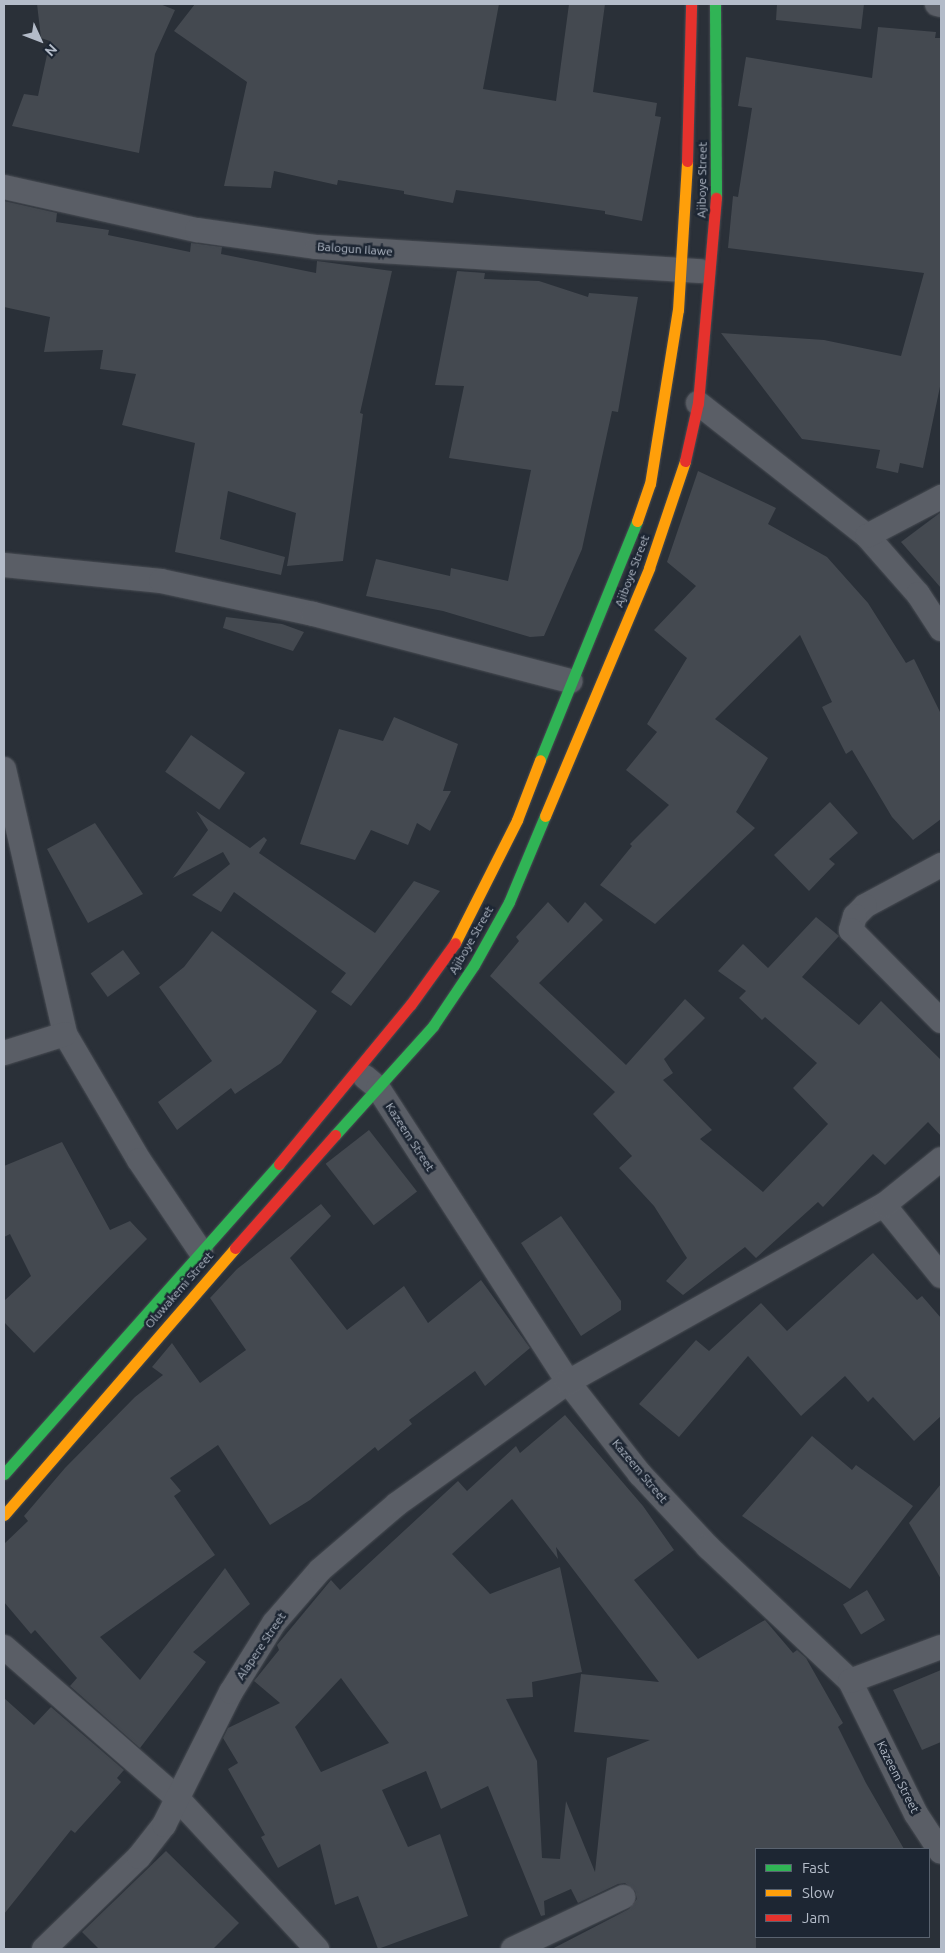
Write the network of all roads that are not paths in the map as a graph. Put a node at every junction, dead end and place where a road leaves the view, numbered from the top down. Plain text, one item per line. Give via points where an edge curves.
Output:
1 (691, 4) edge
2 (715, 4) edge
3 (937, 4) edge
4 (941, 5) edge
5 (4, 187) edge
6 (681, 269) junction
7 (712, 273) junction
8 (698, 403) junction
9 (941, 496) edge
10 (867, 536) junction
11 (4, 565) edge
12 (941, 629) edge
13 (570, 681) junction
14 (4, 769) edge
15 (941, 865) edge
16 (941, 1021) edge
17 (66, 1034) junction
18 (4, 1054) edge
19 (357, 1069) junction
20 (378, 1088) junction
21 (941, 1159) edge
22 (884, 1205) junction
23 (201, 1252) junction
24 (941, 1276) edge
25 (568, 1382) junction
26 (4, 1474) edge
27 (4, 1515) edge
28 (4, 1647) edge
29 (941, 1647) edge
30 (850, 1681) junction
31 (178, 1799) junction
32 (941, 1852) edge
33 (623, 1897) dead end
34 (44, 1949) edge
35 (317, 1949) edge
36 (513, 1949) edge

1 - 6 street, Ajiboye Street
2 - 7 street, Ajiboye Street via 716,208
3 - 4 street
5 - 6 street, Balogun Ilawe via 197,230 317,247
6 - 7 street, Balogun Ilawe
6 - 13 street, Ajiboye Street via 672,366 650,484 624,559
7 - 8 street, Ajiboye Street
8 - 10 street
8 - 20 street, Ajiboye Street via 689,448 649,568 509,902 474,965 433,1026
9 - 10 street
10 - 12 street via 918,594
11 - 13 street via 161,581 313,614
13 - 19 street, Ajiboye Street via 517,820 455,943
14 - 17 street
15 - 16 street via 865,906 855,916 851,930
17 - 18 street
17 - 23 street via 139,1160
19 - 20 street, Kazeem Street
19 - 23 street, Oluwakemi Street via 322,1116
20 - 25 street, Kazeem Street
20 - 27 street, Oluwakemi Street via 202,1284
21 - 22 street, Alapere Street
22 - 24 street
22 - 25 street, Alapere Street
23 - 26 street, Oluwakemi Street
25 - 30 street, Kazeem Street via 640,1474 708,1547
25 - 31 street, Alapere Street via 397,1504 320,1570 274,1623 231,1692
28 - 31 street
29 - 30 street
30 - 32 street, Kazeem Street via 916,1814
31 - 34 street, Alapere Street via 139,1857
31 - 35 street
33 - 36 street

